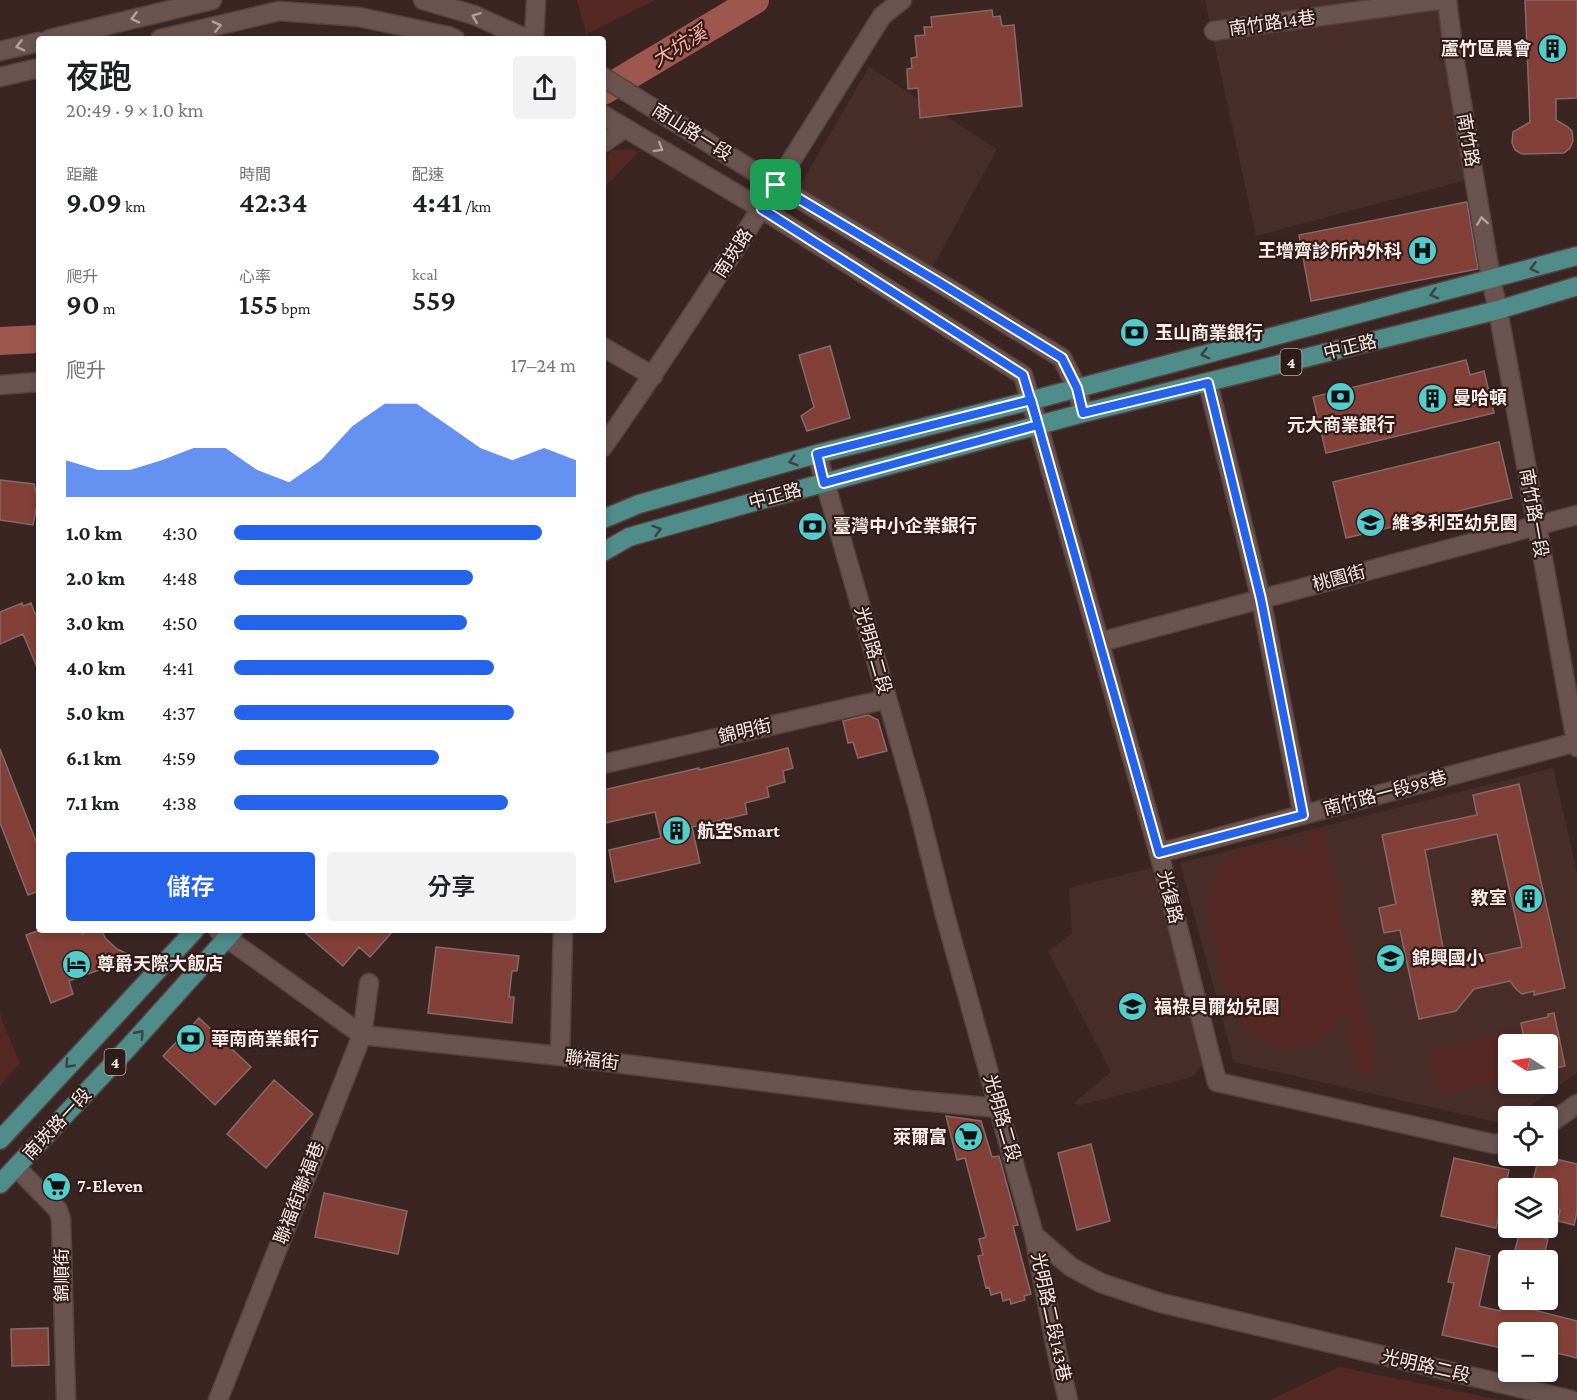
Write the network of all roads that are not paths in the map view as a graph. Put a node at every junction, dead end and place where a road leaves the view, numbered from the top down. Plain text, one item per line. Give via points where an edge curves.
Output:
1 (212, 0) edge
2 (423, 0) edge
3 (536, 0) edge
4 (902, 0) edge
5 (1438, 0) edge
6 (1447, 0) edge
7 (1214, 32) dead end
8 (62, 36) edge
9 (173, 36) edge
10 (448, 36) edge
11 (520, 36) edge
12 (534, 36) edge
13 (36, 43) edge
14 (0, 51) edge
15 (36, 69) edge
16 (0, 77) edge
17 (606, 79) edge
18 (606, 117) edge
19 (625, 128) junction
20 (606, 141) edge
21 (776, 185) junction
22 (762, 209) junction
23 (1577, 256) edge
24 (1491, 279) junction
25 (1577, 286) edge
26 (1498, 310) junction
27 (606, 349) edge
28 (652, 376) junction
29 (36, 382) edge
30 (1208, 383) junction
31 (0, 385) edge
32 (1077, 388) junction
33 (1031, 400) junction
34 (1083, 413) junction
35 (1038, 425) junction
36 (606, 443) edge
37 (817, 454) junction
38 (824, 483) junction
39 (1577, 515) edge
40 (606, 518) edge
41 (1536, 526) junction
42 (606, 550) edge
43 (1261, 599) junction
44 (1100, 642) junction
45 (887, 699) junction
46 (1577, 744) edge
47 (606, 763) edge
48 (1303, 815) junction
49 (1159, 853) junction
50 (192, 933) edge
51 (227, 933) edge
52 (562, 933) edge
53 (369, 983) dead end
54 (362, 1035) junction
55 (560, 1056) junction
56 (1577, 1104) edge
57 (998, 1108) junction
58 (1558, 1118) edge
59 (0, 1140) edge
60 (1498, 1143) edge
61 (16, 1167) junction
62 (0, 1184) edge
63 (1034, 1235) junction
64 (66, 1400) edge
65 (219, 1400) edge
66 (1068, 1400) edge
67 (1571, 1400) edge

1 -> 8 street
11 -> 2 street via 474,15
3 - 12 street
4 - 21 street, 南崁路 via 882,16
5 - 7 street, 南竹路14巷
24 -> 6 street, 南竹路
9 -> 10 street via 279,11 359,17
13 -> 14 street
15 - 16 street
17 - 21 street, 南山路一段
18 - 19 street, 南山路一段
19 - 20 street
19 -> 22 street, 南山路一段
21 - 22 street, 南崁路
21 - 32 street, 南山路一段 via 1062,358
22 - 28 street, 南崁路
22 - 33 street, 南山路一段 via 1023,375
23 -> 24 main road, 中正路 / 4
24 - 26 street, 南竹路一段
24 -> 32 main road, 中正路 / 4
25 - 26 main road, 中正路 / 4
26 - 30 main road, 中正路 / 4
26 - 41 street, 南竹路一段
27 - 28 street
28 - 36 street, 南崁路
29 - 31 street
30 - 34 main road, 中正路 / 4
30 - 43 street
32 - 33 main road, 中正路 / 4
32 - 34 street, 南山路一段
33 - 35 street, 南山路一段
33 - 37 main road, 中正路 / 4
34 - 35 main road, 中正路 / 4
35 - 38 main road, 中正路 / 4
35 - 44 street, 光復路
37 - 38 street, 光明路二段
37 -> 40 main road, 中正路 / 4 via 639,504
42 -> 38 main road, 中正路 / 4 via 629,537
38 - 45 street, 光明路二段
39 - 41 street, 桃園街
41 - 43 street, 桃園街
41 - 46 street, 南竹路一段
43 - 44 street, 桃園街
43 - 48 street
44 - 49 street, 光復路
45 - 47 street, 錦明街
45 - 57 street, 光明路二段
46 - 48 street, 南竹路一段98巷
48 - 49 street, 南竹路一段98巷
49 - 60 street, 光復路 via 1217,1082
50 -> 59 main road, 南崁路一段 / 4
51 - 54 street, 聯福街
61 -> 51 main road, 南崁路一段 / 4 via 127,1049
52 - 55 street
53 - 54 street, 聯福街聯福巷
54 - 55 street, 聯福街
54 - 65 street, 聯福街聯福巷
55 - 57 street, 聯福街
56 - 58 street
57 - 63 street, 光明路二段
61 - 62 main road, 南崁路一段 / 4
61 - 64 street, 錦順街 via 58,1210 61,1219
63 - 66 street, 光明路二段143巷
63 - 67 street, 光明路二段 via 1071,1267 1101,1283 1161,1303

